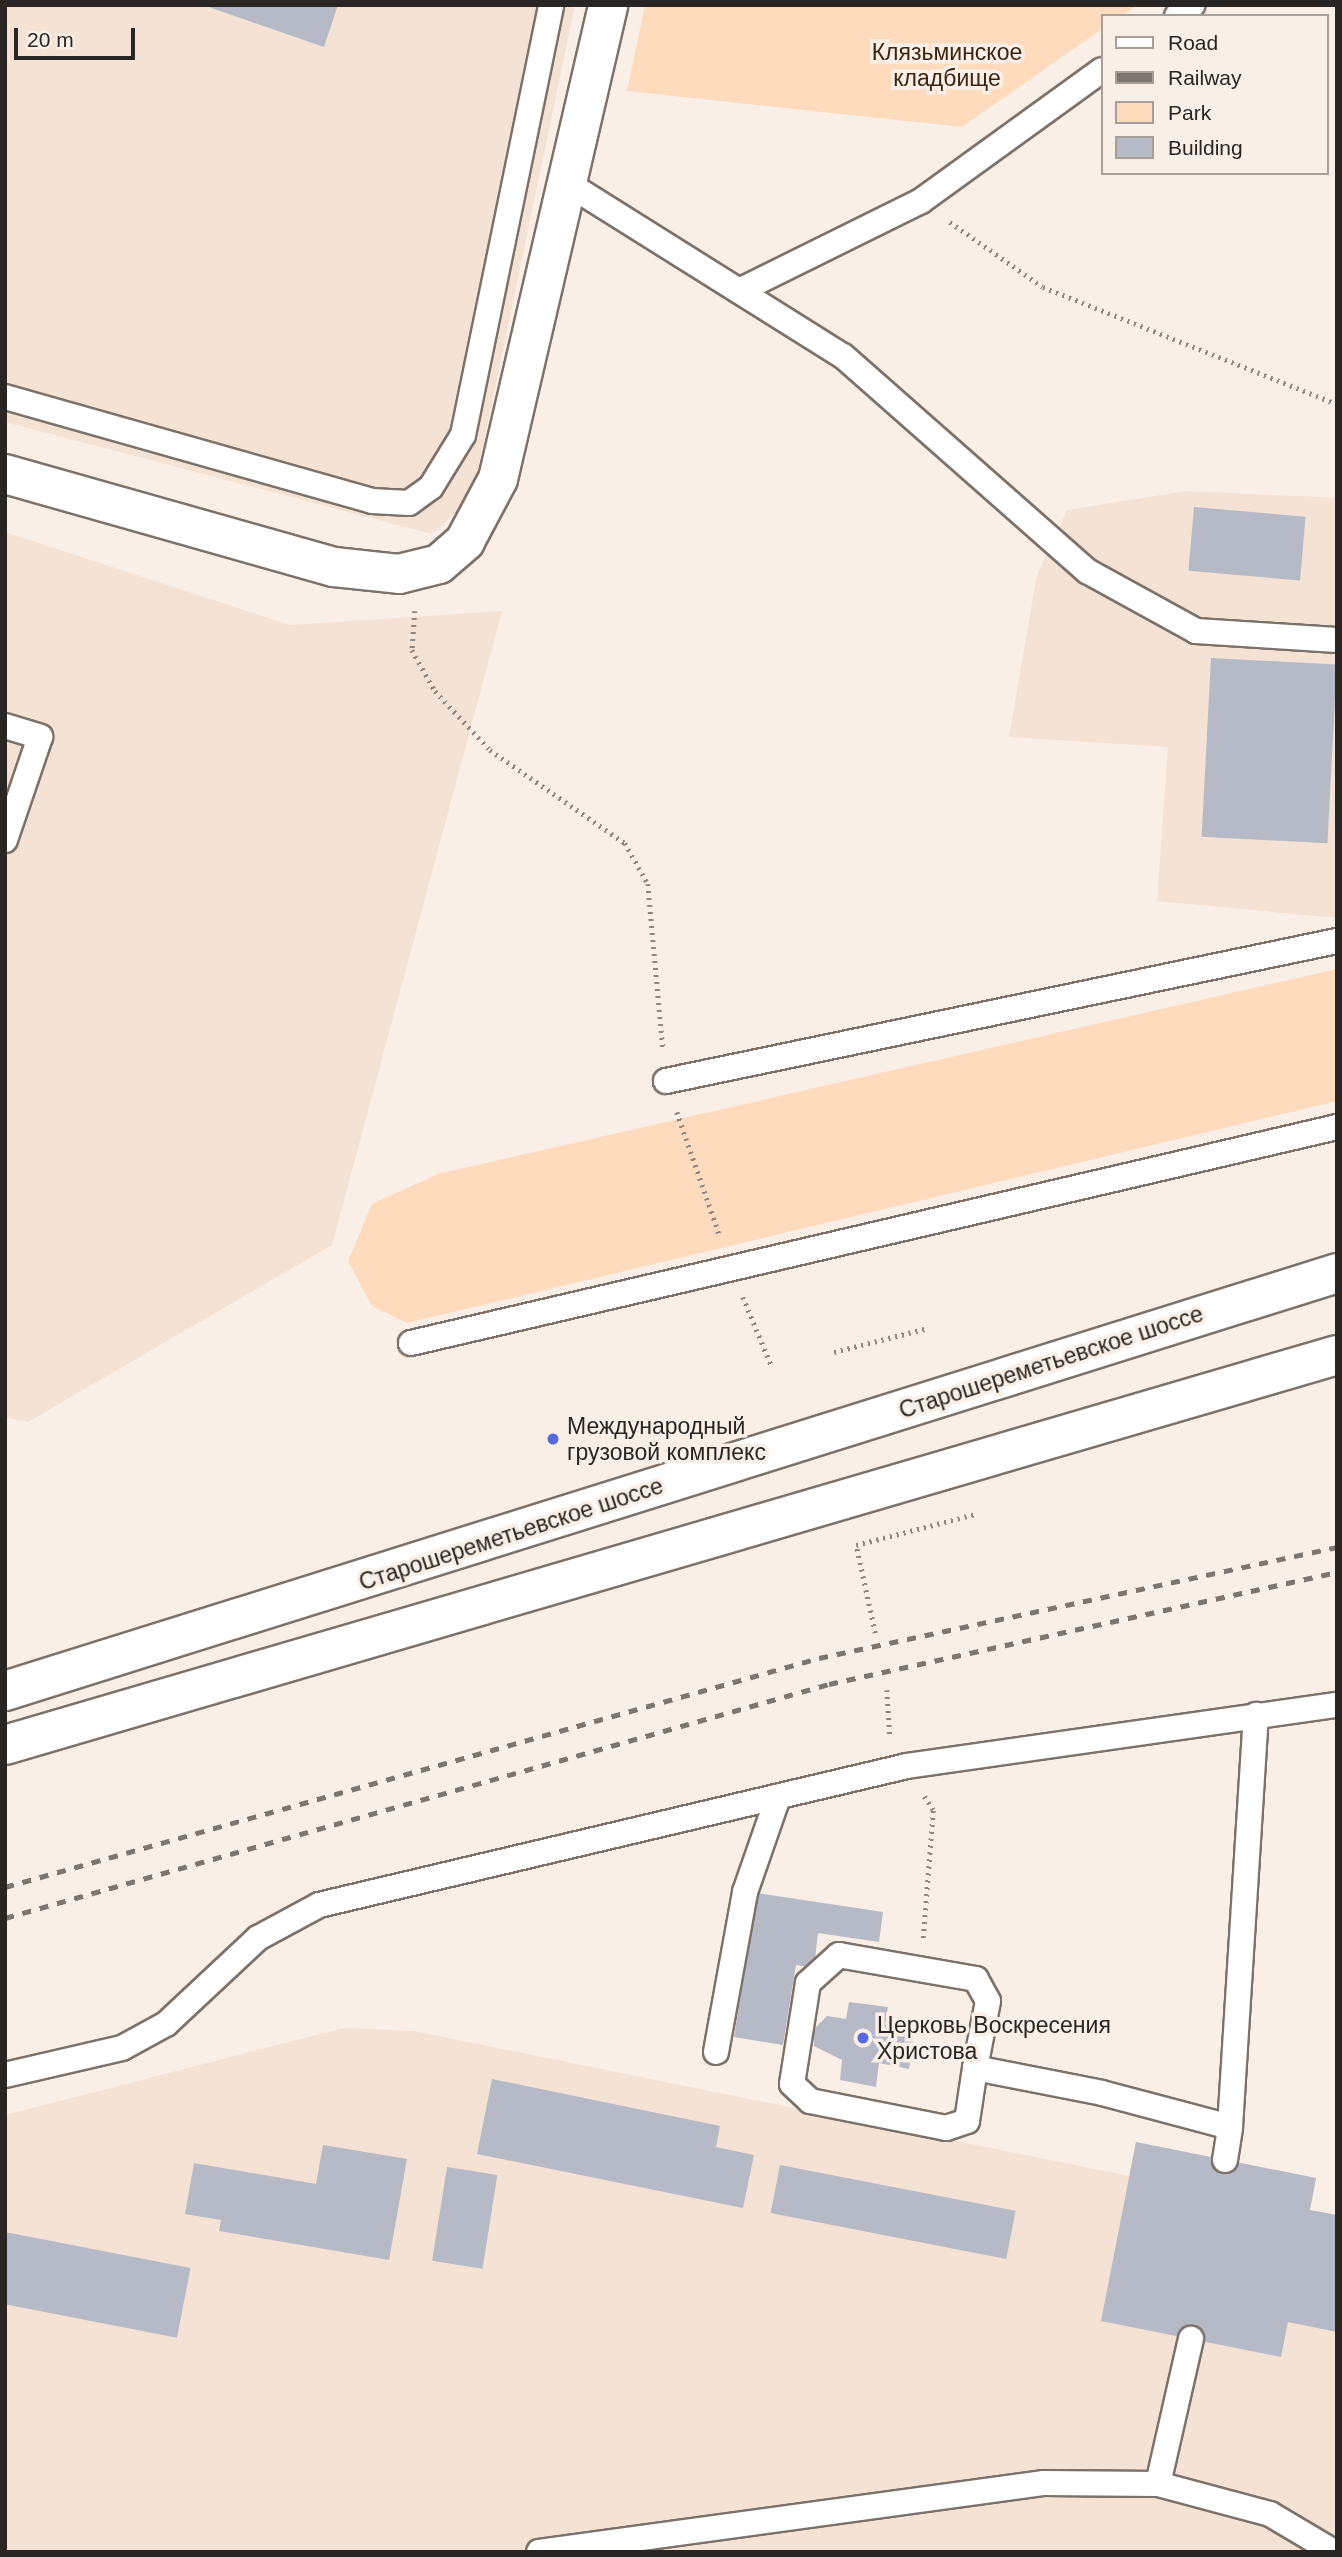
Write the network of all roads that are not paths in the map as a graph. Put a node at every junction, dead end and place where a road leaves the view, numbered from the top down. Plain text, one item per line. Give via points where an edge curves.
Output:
1 (551, 5) edge
2 (608, 5) edge
3 (1100, 71) edge
4 (570, 185) junction
5 (739, 291) junction
6 (5, 397) edge
7 (5, 474) edge
8 (1337, 640) edge
9 (5, 726) edge
10 (5, 840) edge
11 (1337, 940) edge
12 (666, 1082) road end
13 (1337, 1127) edge
14 (1337, 1273) edge
15 (411, 1343) dead end
16 (1337, 1355) edge
17 (5, 1691) edge
18 (1337, 1705) edge
19 (1256, 1715) junction
20 (5, 1745) edge
21 (778, 1797) junction
22 (716, 2052) dead end
23 (975, 2068) junction
24 (5, 2075) edge
25 (1230, 2127) junction
26 (1225, 2160) dead end
27 (1191, 2339) dead end
28 (1158, 2484) junction
29 (539, 2552) edge
30 (1334, 2552) edge

1 - 6 lane via 463,435 450,463 416,498 372,501
2 - 4 main road
3 - 5 lane via 921,201
4 - 5 lane
4 - 7 main road via 498,479 465,541 439,564 411,570 334,567
5 - 8 lane via 843,356 1087,571 1196,631
9 - 10 lane via 40,737
11 - 12 lane
13 - 15 lane
14 - 17 main road, Старошереметьевское шоссе
16 - 20 main road
18 - 19 lane
19 - 21 lane via 907,1766
19 - 25 lane
21 - 22 lane via 745,1892
21 - 24 lane via 318,1905 258,1938 166,2024 122,2048
23 - 23 lane via 988,2001 976,1979 839,1955 808,1983 792,2084 810,2101 946,2128 967,2121
23 - 25 lane
25 - 26 lane
27 - 28 lane
28 - 29 lane via 1044,2483
28 - 30 lane via 1270,2514

